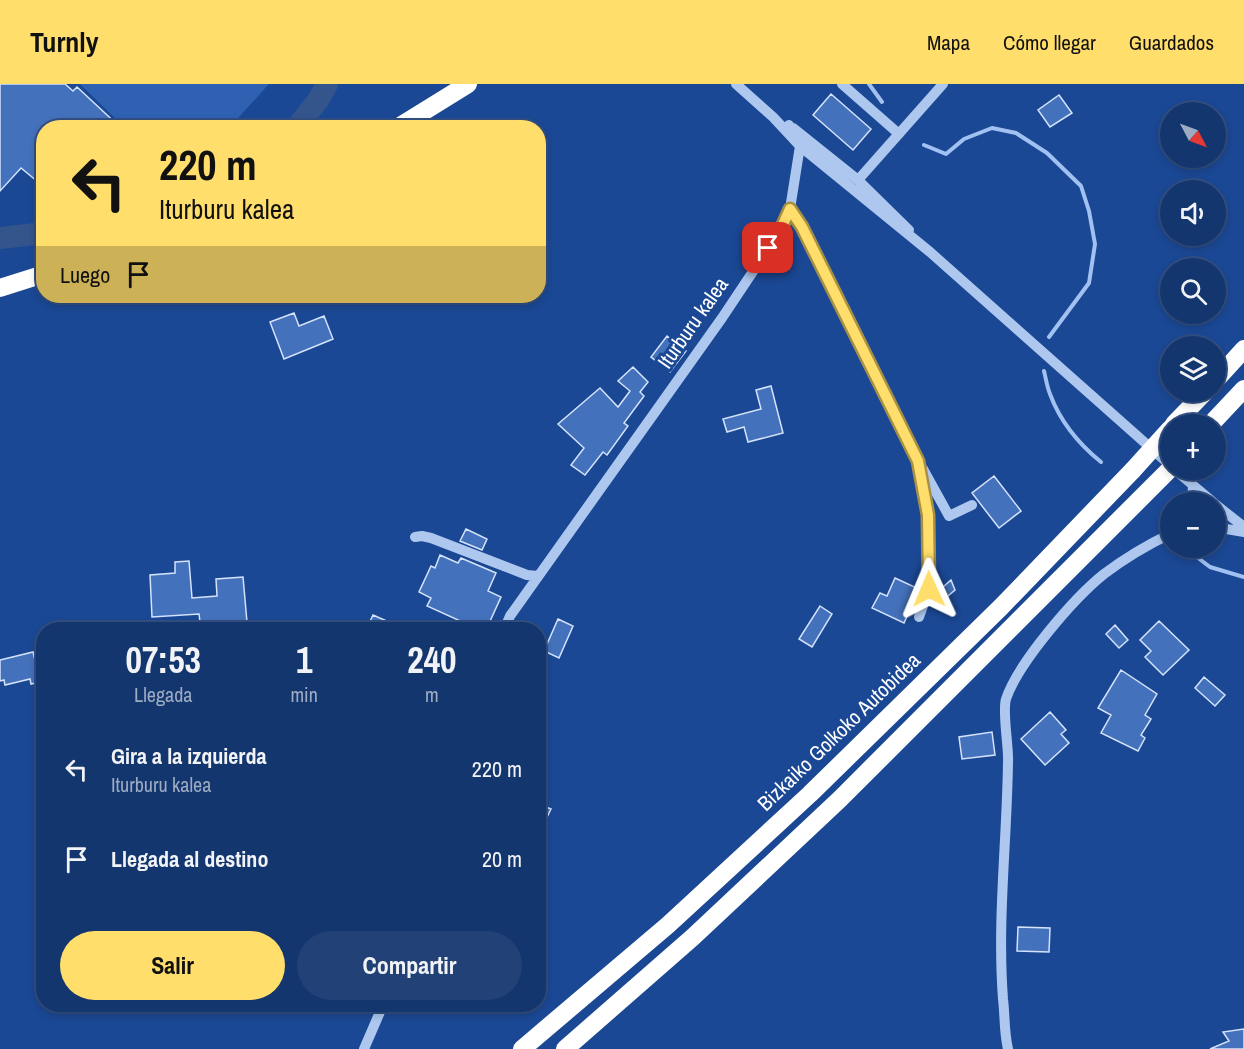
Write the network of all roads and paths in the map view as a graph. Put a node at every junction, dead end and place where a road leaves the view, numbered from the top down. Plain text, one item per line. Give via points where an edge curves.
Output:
1 (468, 84) edge
2 (736, 84) edge
3 (842, 84) edge
4 (943, 84) edge
5 (773, 117) junction
6 (410, 120) edge
7 (789, 125) junction
8 (899, 134) junction
9 (800, 146) junction
10 (814, 158) junction
11 (858, 180) junction
12 (790, 209) junction
13 (898, 228) junction
14 (930, 252) junction
15 (36, 277) edge
16 (0, 288) edge
17 (1244, 349) edge
18 (1226, 369) edge
19 (1244, 389) edge
20 (1195, 402) edge
21 (1184, 414) edge
22 (1220, 414) edge
23 (1160, 440) edge
24 (1160, 458) edge
25 (918, 461) junction
26 (1160, 479) edge
27 (1186, 480) edge
28 (1193, 486) junction
29 (1193, 492) edge
30 (1199, 492) edge
31 (972, 505) dead end
32 (1226, 515) edge
33 (1244, 527) edge
34 (1226, 529) edge
35 (1244, 532) edge
36 (415, 537) dead end
37 (1160, 540) edge
38 (538, 576) junction
39 (919, 617) dead end
40 (507, 622) edge
41 (380, 1012) edge
42 (364, 1049) edge
43 (522, 1049) edge
44 (564, 1049) edge
45 (1008, 1049) edge

1 - 6 highway
2 - 5 street
3 - 8 street
4 - 8 street
5 - 7 street
5 - 9 street
7 - 9 street
7 - 11 street
8 - 11 street
9 - 10 street
9 - 12 street, Iturburu kalea
10 - 11 street
10 - 13 street
11 - 13 street via 864,192
11 - 14 street
12 - 25 street
12 - 38 street, Iturburu kalea via 780,231 722,318
13 - 14 street
14 - 24 street
15 - 16 highway
17 - 18 highway
19 - 22 highway
20 - 21 highway
23 - 43 highway, Bizkaiko Golkoko Autobidea, bridge via 1001,607 810,794 668,925
25 - 31 street via 948,516
25 - 39 street via 928,515 929,589
26 - 44 highway via 840,799 693,937
27 - 28 street
28 - 29 street
28 - 30 street
32 - 33 street
34 - 35 street
36 - 38 street via 431,538
37 - 45 street via 1103,575 1076,601 1027,659 1005,701 1009,758 1001,921
38 - 40 street, Iturburu kalea
41 - 42 street

